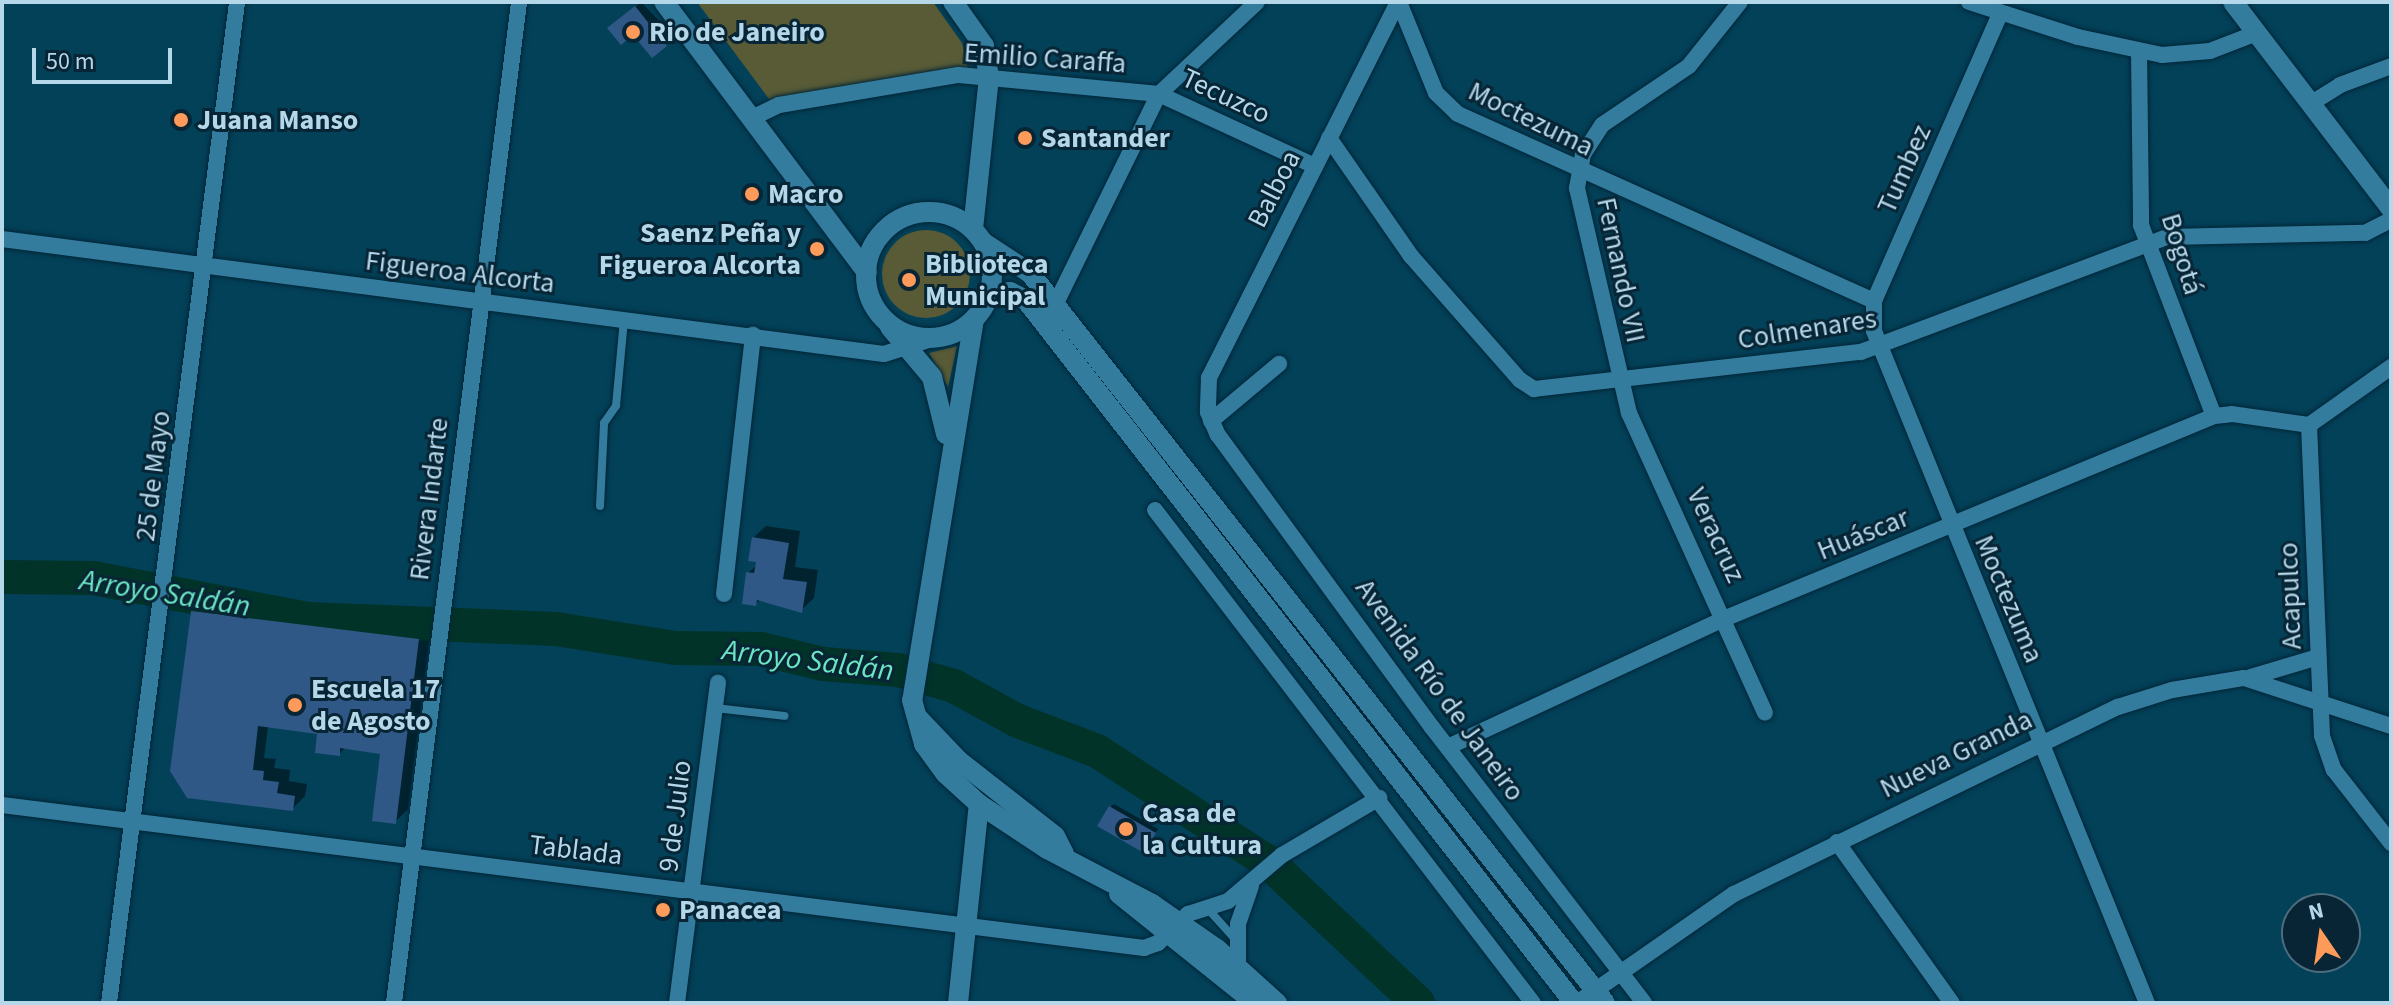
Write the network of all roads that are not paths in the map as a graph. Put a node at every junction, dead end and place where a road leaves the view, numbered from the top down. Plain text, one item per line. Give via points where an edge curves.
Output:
1 (237, 2) edge
2 (519, 2) edge
3 (664, 2) edge
4 (953, 2) edge
5 (1257, 2) edge
6 (1399, 2) edge
7 (1740, 2) edge
8 (1969, 2) edge
9 (2233, 2) edge
10 (2000, 14) junction
11 (2257, 33) junction
12 (2139, 51) junction
13 (2391, 66) edge
14 (989, 77) junction
15 (1159, 94) junction
16 (2310, 104) junction
17 (750, 119) junction
18 (1329, 138) junction
19 (1315, 166) junction
20 (1578, 171) junction
21 (2391, 209) edge
22 (2391, 220) edge
23 (978, 236) junction
24 (2, 239) edge
25 (2145, 242) junction
26 (207, 266) junction
27 (867, 272) junction
28 (989, 295) junction
29 (480, 301) junction
30 (1874, 301) junction
31 (1054, 307) junction
32 (624, 319) junction
33 (974, 319) junction
34 (890, 327) junction
35 (753, 335) junction
36 (938, 337) junction
37 (1878, 347) junction
38 (910, 349) junction
39 (1279, 364) dead end
40 (2391, 367) edge
41 (1618, 380) junction
42 (1206, 401) joint
43 (2214, 416) junction
44 (1211, 421) junction
45 (2309, 425) junction
46 (948, 453) junction
47 (600, 506) dead end
48 (1155, 510) dead end
49 (1950, 526) junction
50 (724, 594) dead end
51 (1726, 618) junction
52 (2318, 657) junction
53 (2244, 678) junction
54 (718, 683) dead end
55 (2319, 705) junction
56 (715, 708) junction
57 (913, 708) junction
58 (1765, 713) dead end
59 (785, 716) dead end
60 (2391, 726) edge
61 (2040, 741) junction
62 (1448, 747) junction
63 (1379, 798) junction
64 (979, 804) junction
65 (2, 805) edge
66 (133, 821) junction
67 (1837, 842) junction
68 (2391, 843) edge
69 (1064, 854) junction
70 (412, 856) junction
71 (1252, 884) junction
72 (691, 890) junction
73 (1206, 908) junction
74 (969, 926) junction
75 (1172, 927) junction
76 (1237, 944) junction
77 (1207, 965) junction
78 (1237, 965) junction
79 (1623, 974) junction
80 (1600, 997) edge
81 (1245, 1000) edge
82 (109, 1003) edge
83 (394, 1003) edge
84 (677, 1003) edge
85 (958, 1003) edge
86 (1277, 1003) edge
87 (1533, 1003) edge
88 (1576, 1003) edge
89 (1644, 1003) edge
90 (1952, 1003) edge
91 (2147, 1003) edge

1 - 26 street, 25 de Mayo
2 - 29 street, Rivera Indarte
3 - 17 main road
4 - 14 main road via 984,46
5 - 15 street, Emilio Caraffa
6 - 18 street, Balboa
6 - 20 street, Moctezuma via 1447,107
7 - 20 street, Fernando VII via 1689,66 1602,125
8 - 10 street
9 - 11 main road
10 - 12 street
10 - 30 street, Tumbez
11 - 12 street via 2210,51
11 - 16 main road
12 - 25 street, Bogotá
13 - 16 street via 2340,85
14 - 15 street, Emilio Caraffa
14 - 17 street, Emilio Caraffa via 959,75 779,105
14 - 23 main road
15 - 19 street, Tecuzco
15 - 31 street
16 - 21 main road
17 - 27 main road
18 - 19 street, Balboa
18 - 41 street, Colmenares via 1411,256 1525,384 1546,389
19 - 42 street, Balboa via 1209,378
20 - 30 street, Moctezuma
20 - 41 street, Fernando VII via 1578,200
22 - 25 street, Colmenares via 2365,233 2187,234
23 - 27 main road via 947,214 907,217 882,234
23 - 28 main road via 991,259
23 - 31 main road via 1030,273
24 - 26 street, Figueroa Alcorta
25 - 37 street, Colmenares
25 - 43 street, Bogotá
26 - 29 street, Figueroa Alcorta
26 - 66 street, 25 de Mayo
27 - 34 main road via 869,291
28 - 33 main road
28 - 88 main road via 1010,292 1026,300
29 - 32 street, Figueroa Alcorta
29 - 70 street, Rivera Indarte
30 - 37 street, Tumbez
31 - 80 main road
32 - 35 street, Figueroa Alcorta
32 - 47 lane via 616,406 602,435
33 - 36 main road
33 - 46 main road
34 - 36 main road via 912,337
34 - 38 main road
35 - 38 street, Figueroa Alcorta via 884,354
35 - 50 street
36 - 38 street, Figueroa Alcorta
37 - 41 street, Colmenares
37 - 49 street, Moctezuma
38 - 46 main road via 939,395
39 - 44 street
40 - 45 street
41 - 51 street, Veracruz
42 - 44 street, Avenida Río de Janeiro
43 - 45 street, Huáscar
43 - 49 street, Huáscar
44 - 62 street, Avenida Río de Janeiro
45 - 52 street, Acapulco
46 - 57 main road
48 - 63 street
49 - 51 street, Huáscar
49 - 61 street, Moctezuma
51 - 58 street, Veracruz
51 - 62 street, Huáscar
52 - 53 street
52 - 55 street, Acapulco
53 - 55 street, Nueva Granda
53 - 61 street, Nueva Granda via 2172,690
54 - 56 street, 9 de Julio
55 - 60 street, Nueva Granda
55 - 68 street, Acapulco via 2322,736 2334,770
56 - 59 lane
56 - 72 street, 9 de Julio
57 - 64 main road via 930,757
57 - 69 main road via 958,760 1055,836
61 - 67 street, Nueva Granda
61 - 91 street, Moctezuma
62 - 79 street, Avenida Río de Janeiro
63 - 71 street via 1282,855
63 - 87 street
64 - 69 main road via 1047,849
64 - 74 main road
65 - 66 street, Tablada
66 - 70 street, Tablada
66 - 82 street, 25 de Mayo
67 - 79 street, Nueva Granda via 1734,894
67 - 90 street
69 - 75 main road via 1112,884 1126,903
70 - 72 street, Tablada
70 - 83 street, Rivera Indarte
71 - 73 street
71 - 76 street via 1241,906
72 - 74 street, Tablada
72 - 84 street, 9 de Julio
73 - 75 street
73 - 76 lane
74 - 75 street, Tablada via 1144,948
74 - 85 main road
75 - 77 main road
75 - 78 main road
76 - 78 street
77 - 78 main road
77 - 81 main road
78 - 81 street
78 - 86 main road
79 - 80 street, Nueva Granda
79 - 89 street, Avenida Río de Janeiro
80 - 88 street, Nueva Granda

